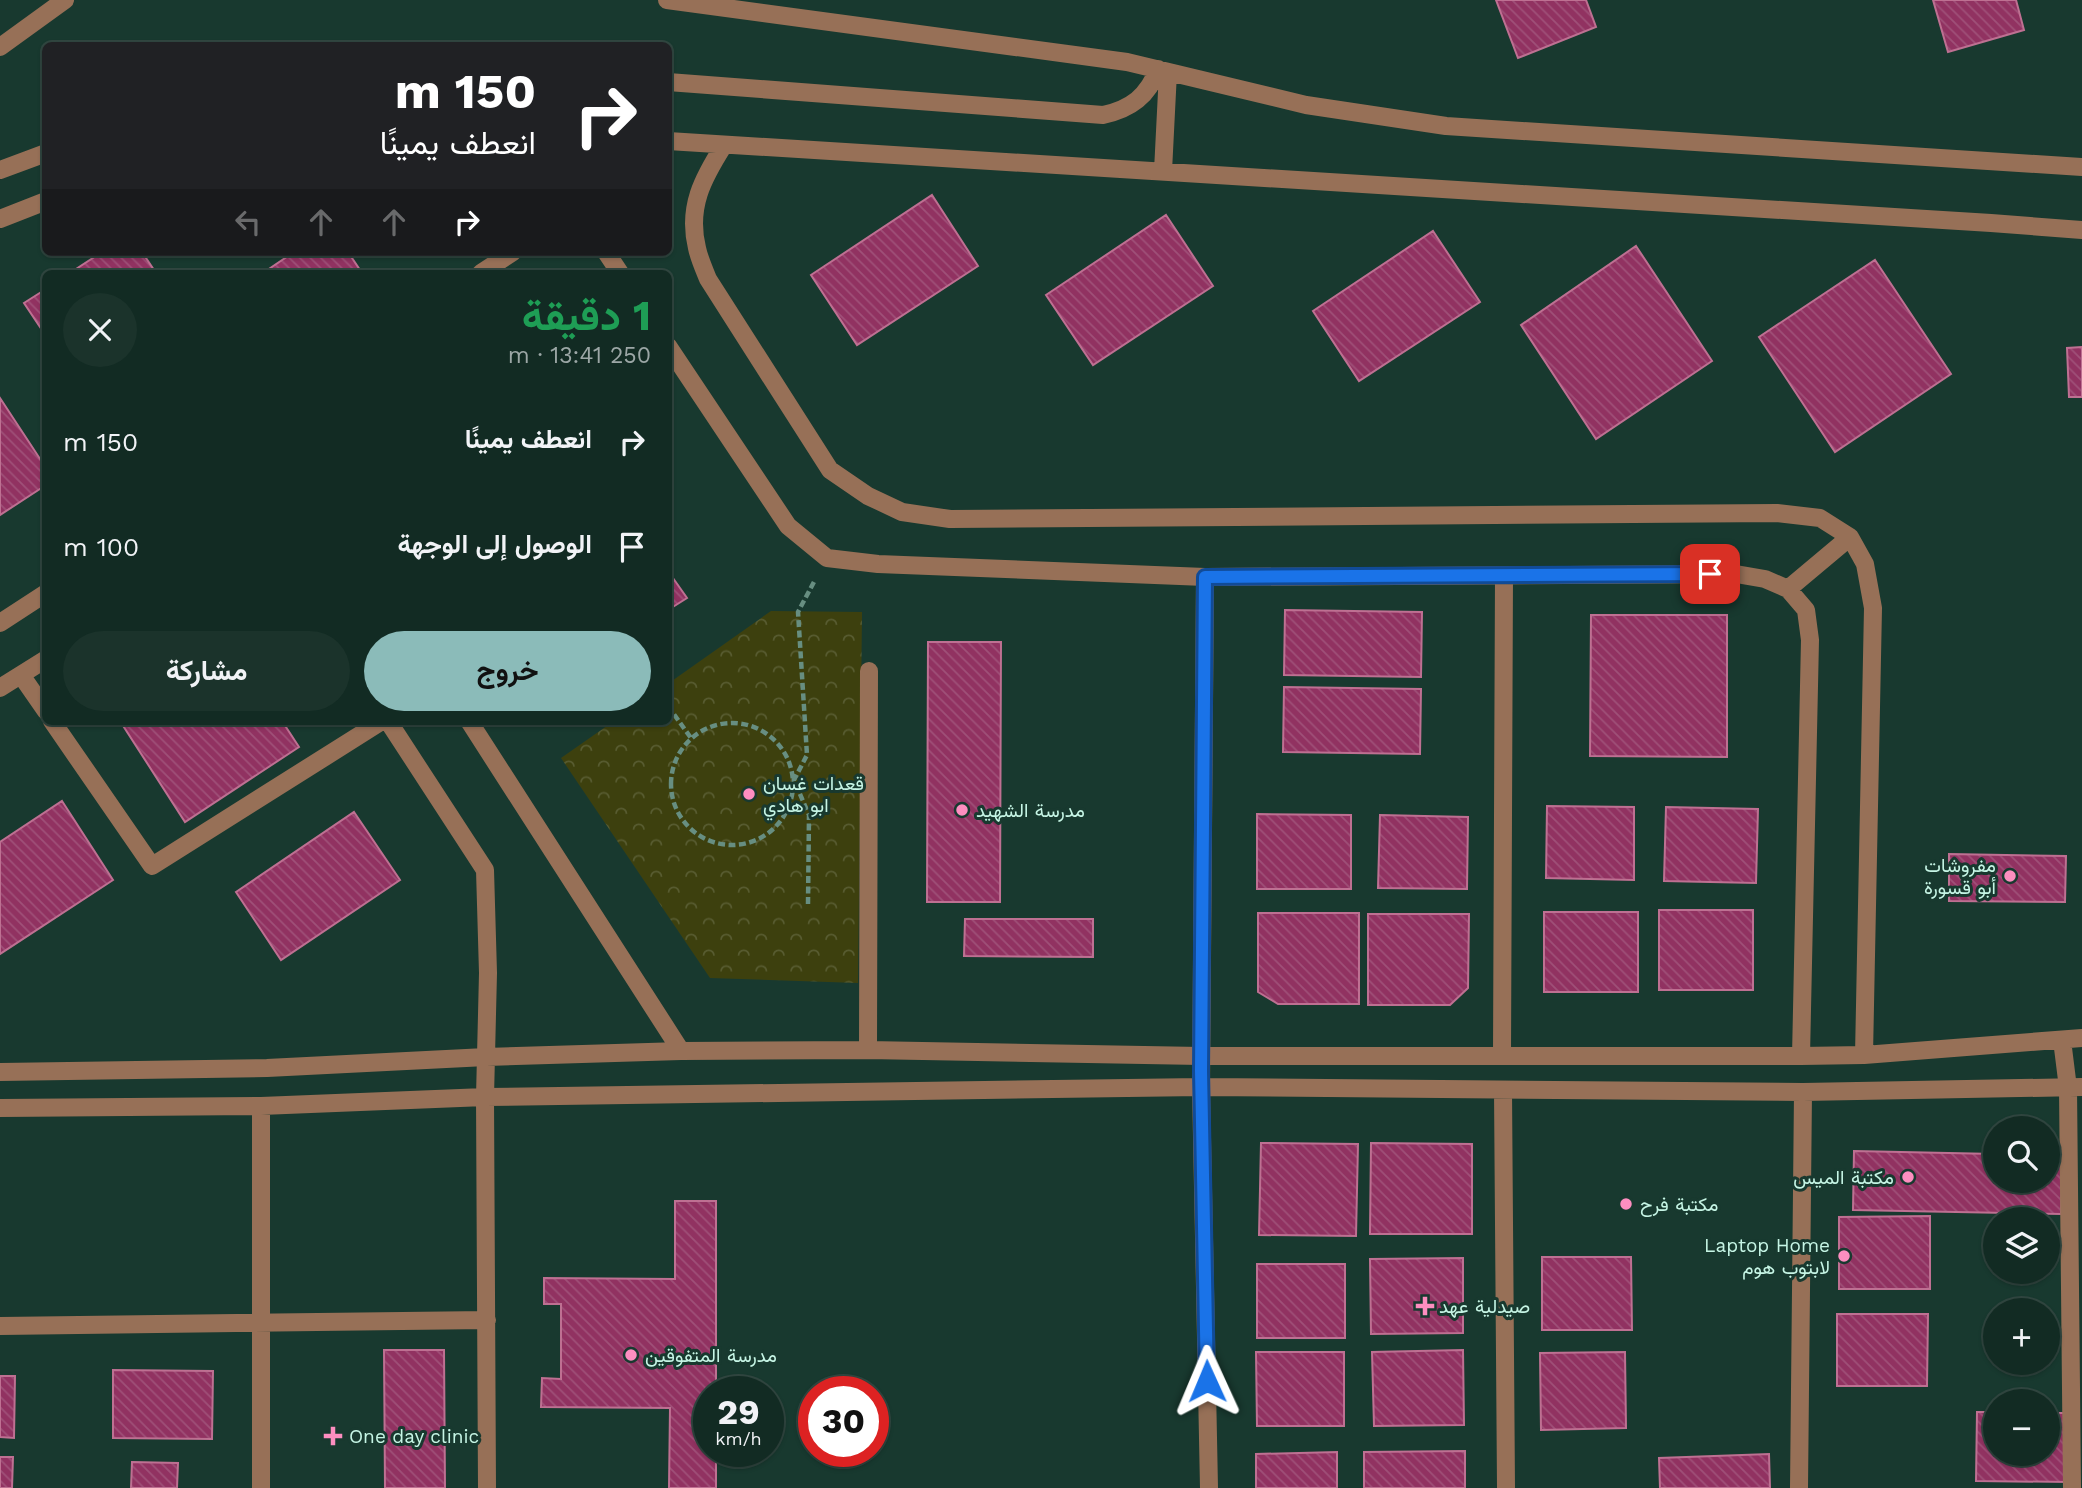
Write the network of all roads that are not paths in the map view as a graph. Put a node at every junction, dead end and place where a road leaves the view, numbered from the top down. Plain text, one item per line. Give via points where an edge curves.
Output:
1 (65, 0) edge
2 (667, 0) edge
3 (0, 47) edge
4 (1163, 70) junction
5 (672, 82) edge
6 (672, 141) edge
7 (724, 145) junction
8 (42, 154) edge
9 (2082, 167) edge
10 (0, 170) edge
11 (1163, 171) junction
12 (42, 203) edge
13 (0, 219) edge
14 (2082, 230) edge
15 (507, 256) edge
16 (486, 270) edge
17 (672, 351) edge
18 (1850, 537) junction
19 (1504, 576) junction
20 (1205, 577) junction
21 (1788, 589) junction
22 (42, 596) edge
23 (0, 622) edge
24 (42, 661) edge
25 (869, 671) dead end
26 (20, 675) junction
27 (0, 688) edge
28 (42, 705) edge
29 (55, 725) edge
30 (376, 725) edge
31 (391, 725) edge
32 (472, 725) edge
33 (2082, 1038) edge
34 (2062, 1040) junction
35 (868, 1050) junction
36 (681, 1051) junction
37 (1502, 1055) junction
38 (1864, 1055) junction
39 (1201, 1056) junction
40 (1801, 1056) junction
41 (486, 1057) junction
42 (0, 1072) edge
43 (1201, 1087) junction
44 (2075, 1088) edge
45 (1503, 1090) junction
46 (1803, 1092) junction
47 (485, 1097) junction
48 (261, 1106) junction
49 (0, 1108) edge
50 (487, 1320) junction
51 (262, 1322) junction
52 (0, 1326) edge
53 (261, 1488) edge
54 (487, 1488) edge
55 (1209, 1488) edge
56 (1506, 1488) edge
57 (1799, 1488) edge
58 (2072, 1488) edge

1 - 3 street
2 - 4 street
4 - 5 street via 1132,105 1103,115
4 - 9 street via 1306,105 1447,126
4 - 11 street
6 - 7 street
7 - 11 street
7 - 18 street via 704,177 693,212 696,248 708,279 830,470 902,512 950,519 1777,513 1820,518
8 - 10 street
11 - 14 street
12 - 13 street
15 - 16 street
17 - 20 street via 789,526 827,558
18 - 21 street
18 - 38 street via 1865,564 1873,608
19 - 20 street
19 - 21 street via 1736,574
19 - 37 street
20 - 39 street
21 - 40 street via 1806,610 1810,640
22 - 23 street
24 - 26 street
25 - 35 street
26 - 27 street
26 - 28 street
29 - 30 street via 152,866
31 - 41 street via 485,870
32 - 36 street
33 - 34 street
34 - 38 street
34 - 44 street
35 - 36 street
35 - 39 street
36 - 41 street
37 - 39 street
37 - 40 street
38 - 40 street
39 - 43 street
41 - 42 street via 268,1068
41 - 47 street
43 - 45 street
43 - 47 street
43 - 55 street
44 - 46 street
44 - 58 street
45 - 46 street
45 - 56 street
46 - 57 street
47 - 48 street
47 - 50 street
48 - 49 street
48 - 51 street
50 - 51 street
50 - 54 street
51 - 52 street
51 - 53 street

